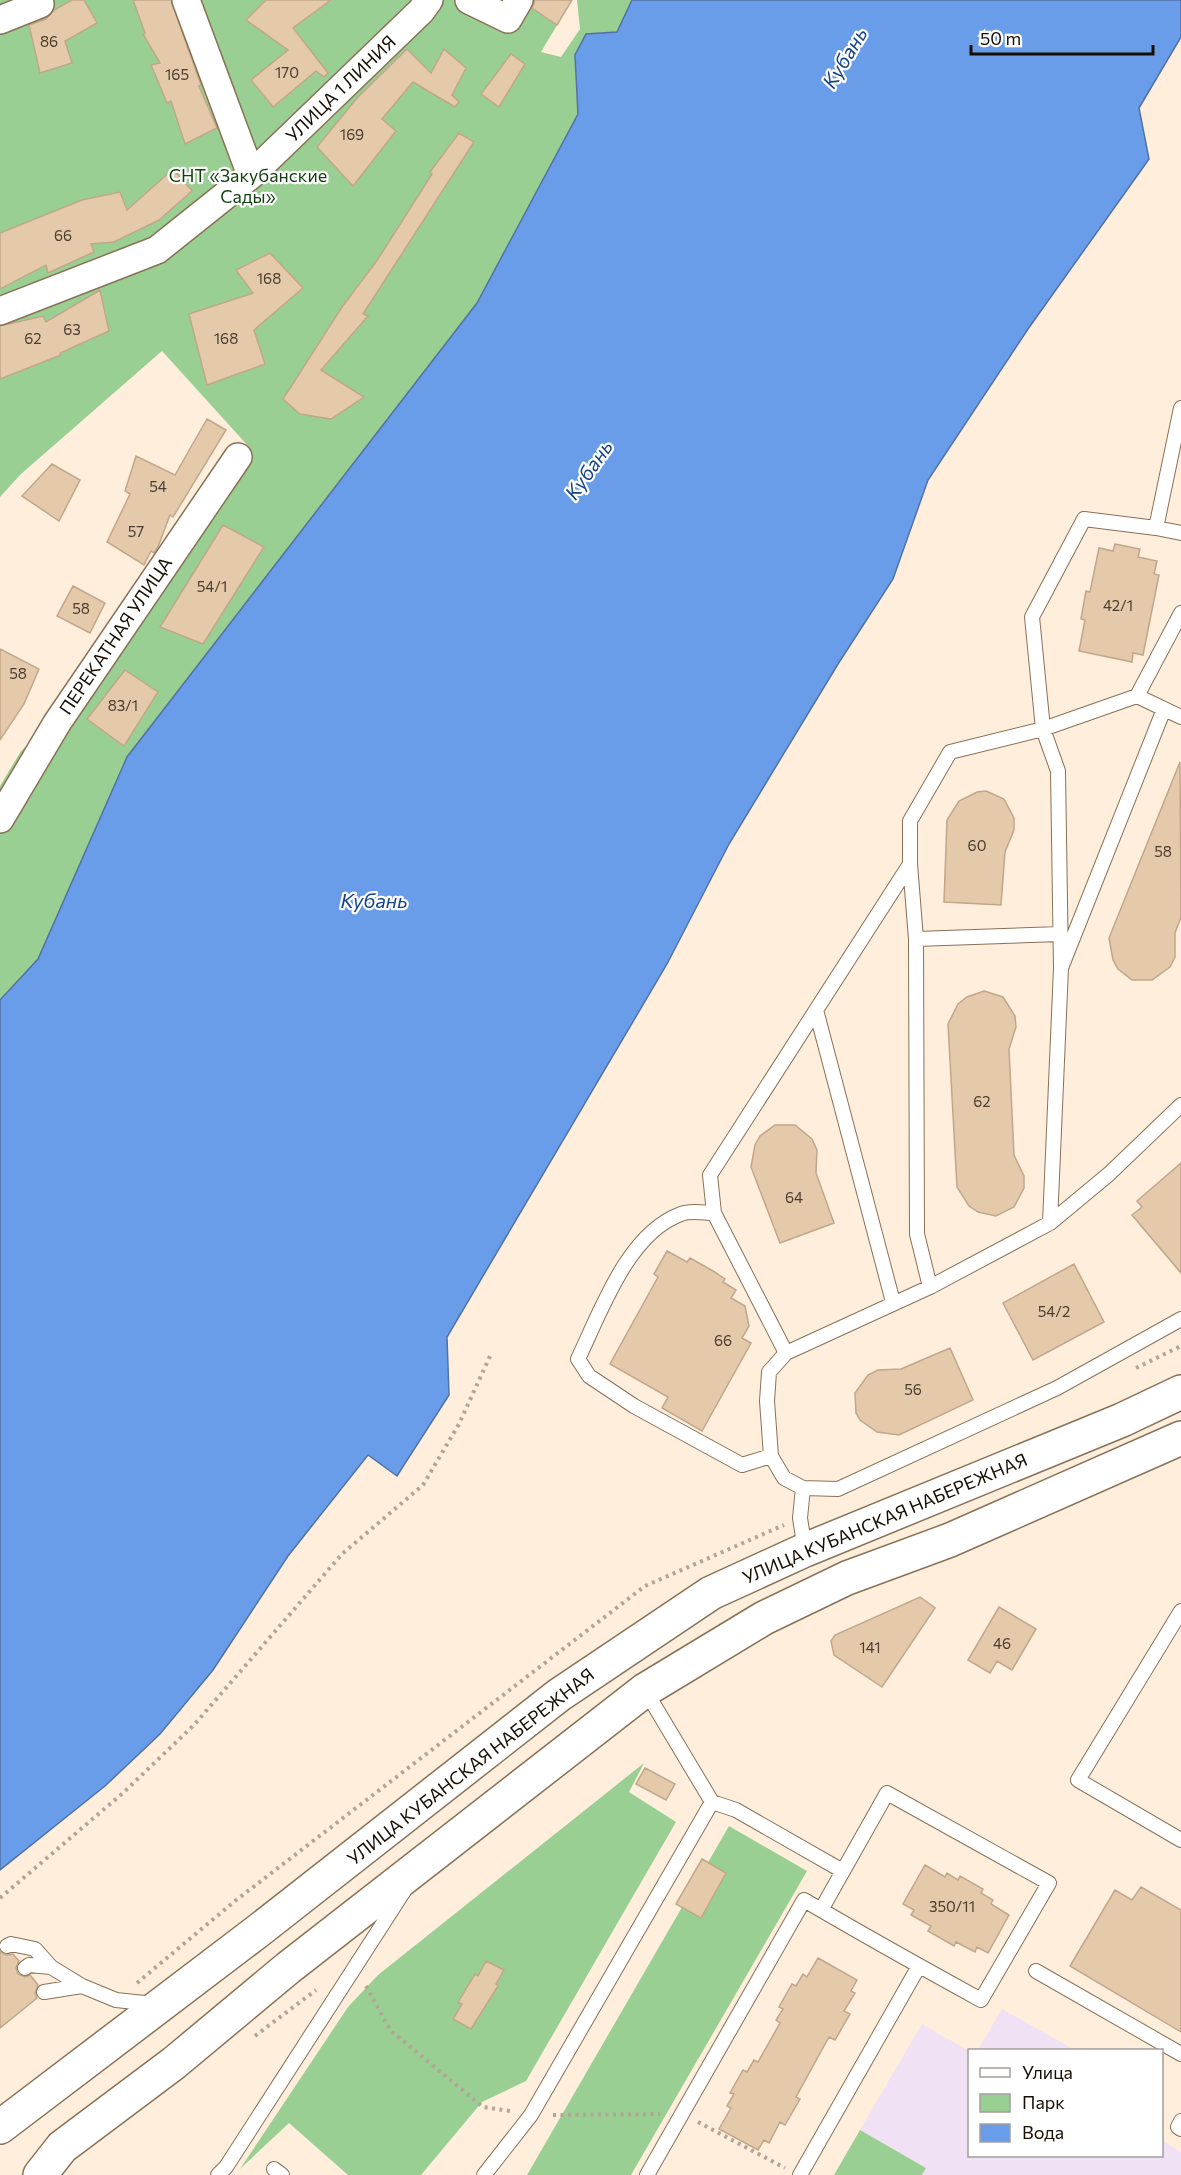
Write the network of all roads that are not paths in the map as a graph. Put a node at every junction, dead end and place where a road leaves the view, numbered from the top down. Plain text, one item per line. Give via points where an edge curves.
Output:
1 (186, 0) edge
2 (429, 0) edge
3 (469, 0) edge
4 (40, 4) dead end
5 (514, 10) edge
6 (0, 20) edge
7 (251, 176) junction
8 (0, 311) edge
9 (1181, 408) edge
10 (238, 458) dead end
11 (1156, 528) junction
12 (1181, 533) edge
13 (1181, 613) edge
14 (1137, 696) junction
15 (1164, 709) junction
16 (1181, 717) edge
17 (1043, 729) junction
18 (0, 819) edge
19 (910, 864) junction
20 (1060, 934) junction
21 (916, 939) junction
22 (1061, 968) junction
23 (816, 1010) junction
24 (1181, 1105) edge
25 (714, 1213) junction
26 (1050, 1223) junction
27 (930, 1287) junction
28 (893, 1302) junction
29 (1181, 1319) edge
30 (786, 1353) junction
31 (1181, 1392) edge
32 (1181, 1438) edge
33 (771, 1456) junction
34 (803, 1488) junction
35 (805, 1550) junction
36 (1181, 1611) edge
37 (645, 1690) junction
38 (712, 1802) junction
39 (1181, 1840) edge
40 (424, 1861) junction
41 (841, 1870) junction
42 (820, 1910) junction
43 (7, 1947) dead end
44 (919, 1966) junction
45 (51, 1967) junction
46 (25, 1968) dead end
47 (1036, 1971) dead end
48 (82, 1986) junction
49 (44, 1992) dead end
50 (159, 2005) junction
51 (1181, 2054) edge
52 (1181, 2121) edge
53 (0, 2127) edge
54 (1181, 2129) edge
55 (794, 2172) edge
56 (40, 2175) edge
57 (218, 2175) edge
58 (484, 2175) edge
59 (647, 2175) edge

1 - 7 street
2 - 7 street, УЛИЦА 1 ЛИНИЯ
3 - 5 street
4 - 6 street
7 - 8 street, УЛИЦА 1 ЛИНИЯ via 157,250
9 - 11 lane
10 - 18 street, ПЕРЕКАТНАЯ УЛИЦА via 57,723
11 - 12 lane
11 - 17 lane via 1084,519 1032,617
13 - 14 lane
14 - 15 lane
14 - 17 lane
15 - 16 lane
15 - 22 lane
17 - 19 lane via 950,752 909,821
17 - 20 lane via 1058,771
19 - 21 lane
19 - 23 lane
20 - 21 lane
20 - 22 lane
21 - 27 lane via 917,1234
22 - 26 lane
23 - 25 lane via 710,1175
23 - 28 lane
24 - 26 lane via 1109,1174
25 - 30 lane
25 - 33 lane via 683,1213 650,1231 612,1285 578,1359 589,1376 721,1455 742,1465
26 - 27 lane
27 - 28 lane
28 - 30 lane
29 - 34 lane via 1057,1388 838,1489
30 - 33 lane via 770,1372 767,1401
31 - 35 main road, УЛИЦА КУБАНСКАЯ НАБЕРЕЖНАЯ
32 - 37 main road via 950,1540 847,1578 764,1618
33 - 34 lane via 784,1478
34 - 35 lane via 800,1518
35 - 50 main road, УЛИЦА КУБАНСКАЯ НАБЕРЕЖНАЯ via 711,1593 559,1695
36 - 39 lane via 1078,1780
37 - 38 lane
37 - 40 main road
38 - 41 lane via 736,1810
38 - 58 lane via 531,2115
40 - 56 main road via 174,2063 62,2147
40 - 57 lane
41 - 42 lane
41 - 44 lane via 887,1793 1049,1883 981,2000
42 - 44 lane
42 - 59 lane via 804,1900
43 - 45 lane via 11,1944 35,1949
44 - 55 lane
45 - 46 lane
45 - 48 lane
47 - 51 lane
48 - 49 lane
48 - 50 lane via 116,2000
50 - 53 main road, УЛИЦА КУБАНСКАЯ НАБЕРЕЖНАЯ
52 - 54 lane

